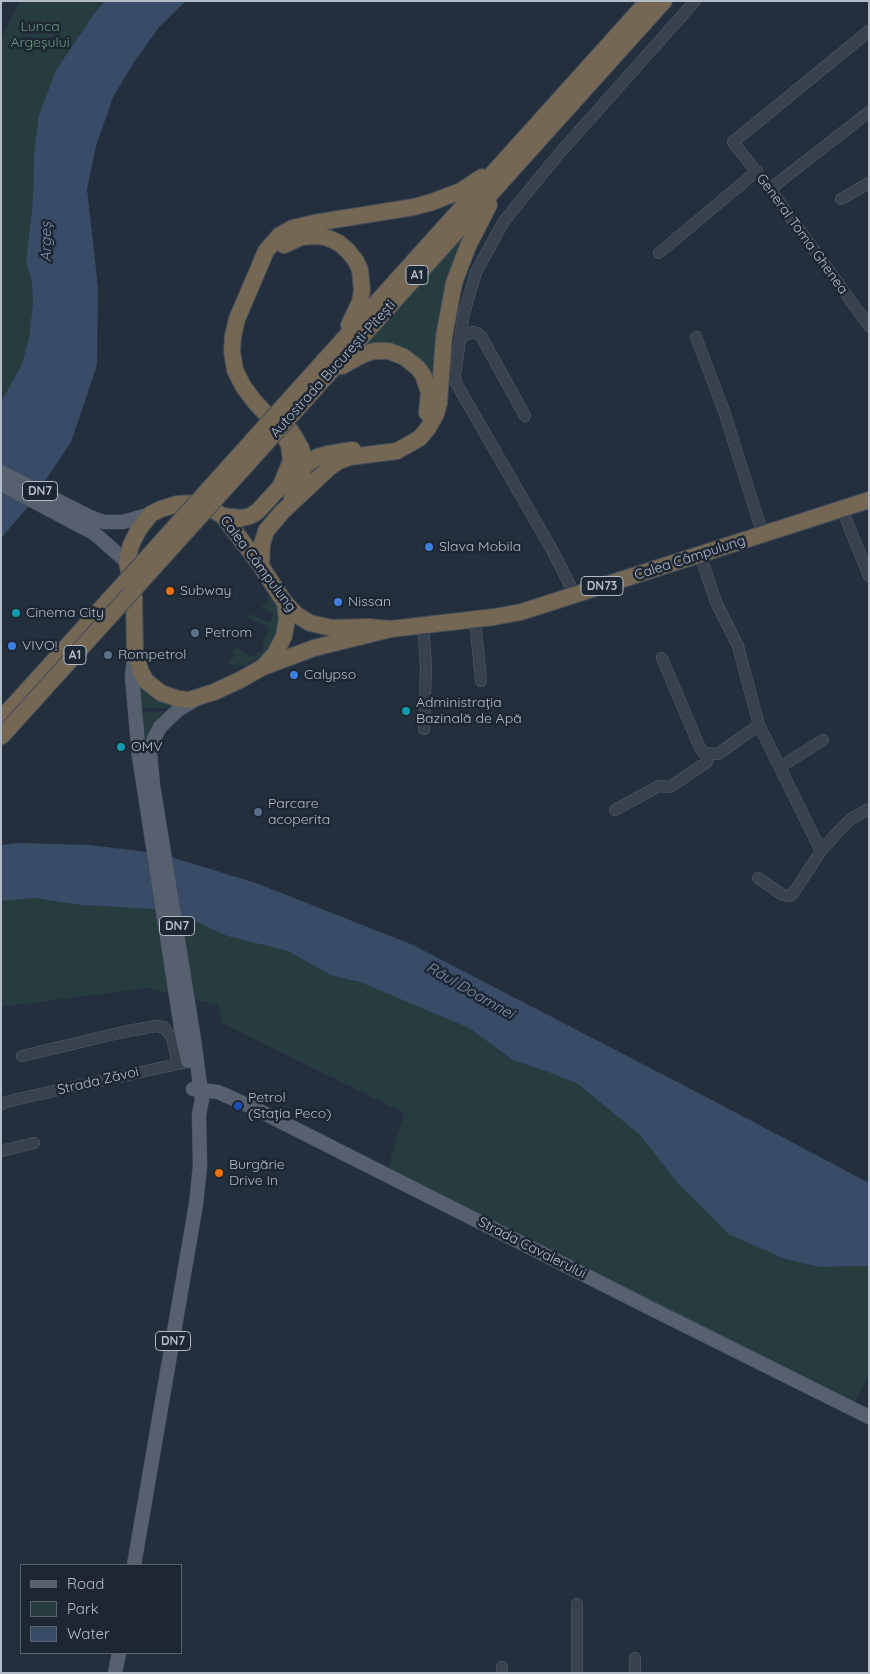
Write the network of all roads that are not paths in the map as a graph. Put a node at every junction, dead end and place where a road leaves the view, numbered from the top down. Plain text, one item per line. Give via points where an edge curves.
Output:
1 (648, 1) edge
2 (664, 1) edge
3 (694, 1) edge
4 (869, 31) edge
5 (869, 112) edge
6 (757, 171) junction
7 (500, 174) junction
8 (869, 182) edge
9 (770, 189) junction
10 (841, 198) dead end
11 (659, 253) dead end
12 (869, 326) edge
13 (462, 337) junction
14 (696, 337) dead end
15 (342, 340) junction
16 (331, 372) junction
17 (301, 396) junction
18 (525, 416) dead end
19 (295, 434) junction
20 (344, 450) junction
21 (304, 466) junction
22 (1, 472) edge
23 (1, 484) edge
24 (280, 487) junction
25 (869, 500) edge
26 (842, 509) junction
27 (282, 512) junction
28 (151, 514) junction
29 (76, 516) junction
30 (223, 516) junction
31 (762, 535) junction
32 (700, 555) junction
33 (127, 562) junction
34 (260, 566) junction
35 (869, 576) edge
36 (575, 595) junction
37 (284, 603) junction
38 (475, 619) junction
39 (423, 625) junction
40 (391, 629) junction
41 (135, 652) junction
42 (662, 658) dead end
43 (262, 667) junction
44 (481, 681) dead end
45 (197, 698) junction
46 (1, 719) edge
47 (759, 725) junction
48 (424, 729) dead end
49 (1, 737) edge
50 (823, 740) dead end
51 (709, 754) junction
52 (780, 768) junction
53 (615, 810) dead end
54 (869, 810) edge
55 (154, 820) junction
56 (821, 851) junction
57 (758, 878) dead end
58 (22, 1056) dead end
59 (187, 1062) junction
60 (196, 1089) junction
61 (1, 1104) edge
62 (34, 1143) dead end
63 (1, 1150) edge
64 (869, 1416) edge
65 (134, 1564) edge
66 (577, 1604) dead end
67 (119, 1654) edge
68 (635, 1658) dead end
69 (115, 1673) edge
70 (577, 1673) edge
71 (635, 1673) edge

1 - 7 highway, Autostrada București-Pitești / A1
2 - 7 highway, Autostrada București-Pitești / A1
3 - 13 street via 504,221 476,272 464,313
4 - 6 street, General Toma Ghenea via 733,142
5 - 9 street
6 - 9 street, General Toma Ghenea
6 - 11 street
7 - 15 highway, Autostrada București-Pitești / A1
7 - 16 highway, Autostrada București-Pitești / A1
7 - 24 highway via 414,207 294,228 280,236 266,251 237,319 232,351 235,370 243,386 281,430 289,445 291,461
7 - 27 highway via 454,283 444,337 439,403 428,428 420,438 397,451 339,461
8 - 10 street
9 - 12 street, General Toma Ghenea
13 - 18 street via 472,332 480,336
13 - 36 street via 456,383
14 - 31 street via 724,411
15 - 17 highway, Autostrada București-Pitești / A1
15 - 19 highway via 360,302 362,290 356,261 339,243 328,238 302,237 286,243 274,252 264,269 242,324 238,350 241,369 256,394
16 - 17 highway, Autostrada București-Pitești / A1
16 - 20 highway via 369,352 394,352 418,368 429,392 425,419 410,438 390,447
17 - 46 highway, Autostrada București-Pitești / A1, bridge
17 - 49 highway, Autostrada București-Pitești / A1, bridge
19 - 20 highway via 312,446
19 - 21 highway
20 - 21 highway via 317,458
21 - 24 highway
21 - 27 highway via 298,488
22 - 29 main road, DN7
23 - 29 main road, DN7
24 - 30 highway via 250,516
25 - 26 highway, Calea Câmpulung / DN73
26 - 31 highway, Calea Câmpulung / DN73
26 - 35 street
27 - 34 highway via 263,538
28 - 29 main road, DN7 via 114,523
28 - 30 highway, Calea Câmpulung / DN7 via 169,506 195,503
28 - 33 highway, DN7 via 135,537
29 - 33 main road, DN7
30 - 34 highway, Calea Câmpulung / DN7
31 - 32 highway, Calea Câmpulung / DN73
32 - 36 highway, Calea Câmpulung / DN73
32 - 47 street via 716,602 738,646
33 - 41 highway, DN7 via 134,596
34 - 37 highway, Calea Câmpulung / DN7
36 - 38 highway, Calea Câmpulung / DN73 via 521,612
37 - 40 highway, Calea Câmpulung via 310,623 323,627
37 - 43 highway, DN7 via 287,619 284,636 275,654
38 - 39 highway, Calea Câmpulung / DN73
38 - 44 street
39 - 40 highway, Calea Câmpulung / DN73
39 - 48 street via 426,666
40 - 43 highway, Calea Câmpulung via 314,648
41 - 45 highway, DN7 via 141,672 161,694 178,700
41 - 55 main road, DN7 via 132,676 139,756
42 - 51 street via 700,748
43 - 45 highway, Calea Câmpulung / DN7
45 - 55 main road, DN7 via 165,720 154,739 150,760
47 - 51 street via 718,754
47 - 52 street
50 - 52 street
51 - 53 street via 707,762 673,785 659,786
52 - 56 street
54 - 56 street via 851,819
55 - 59 main road, DN7 via 188,1034
56 - 57 street via 792,895 783,895
58 - 59 street via 156,1026 164,1027
59 - 60 main road, DN7
59 - 61 street, Strada Zăvoi
60 - 64 main road, Strada Cavalerului via 218,1092 256,1109
60 - 65 main road, DN7 via 202,1099 196,1204
62 - 63 street
66 - 70 street
67 - 69 main road
68 - 71 street

